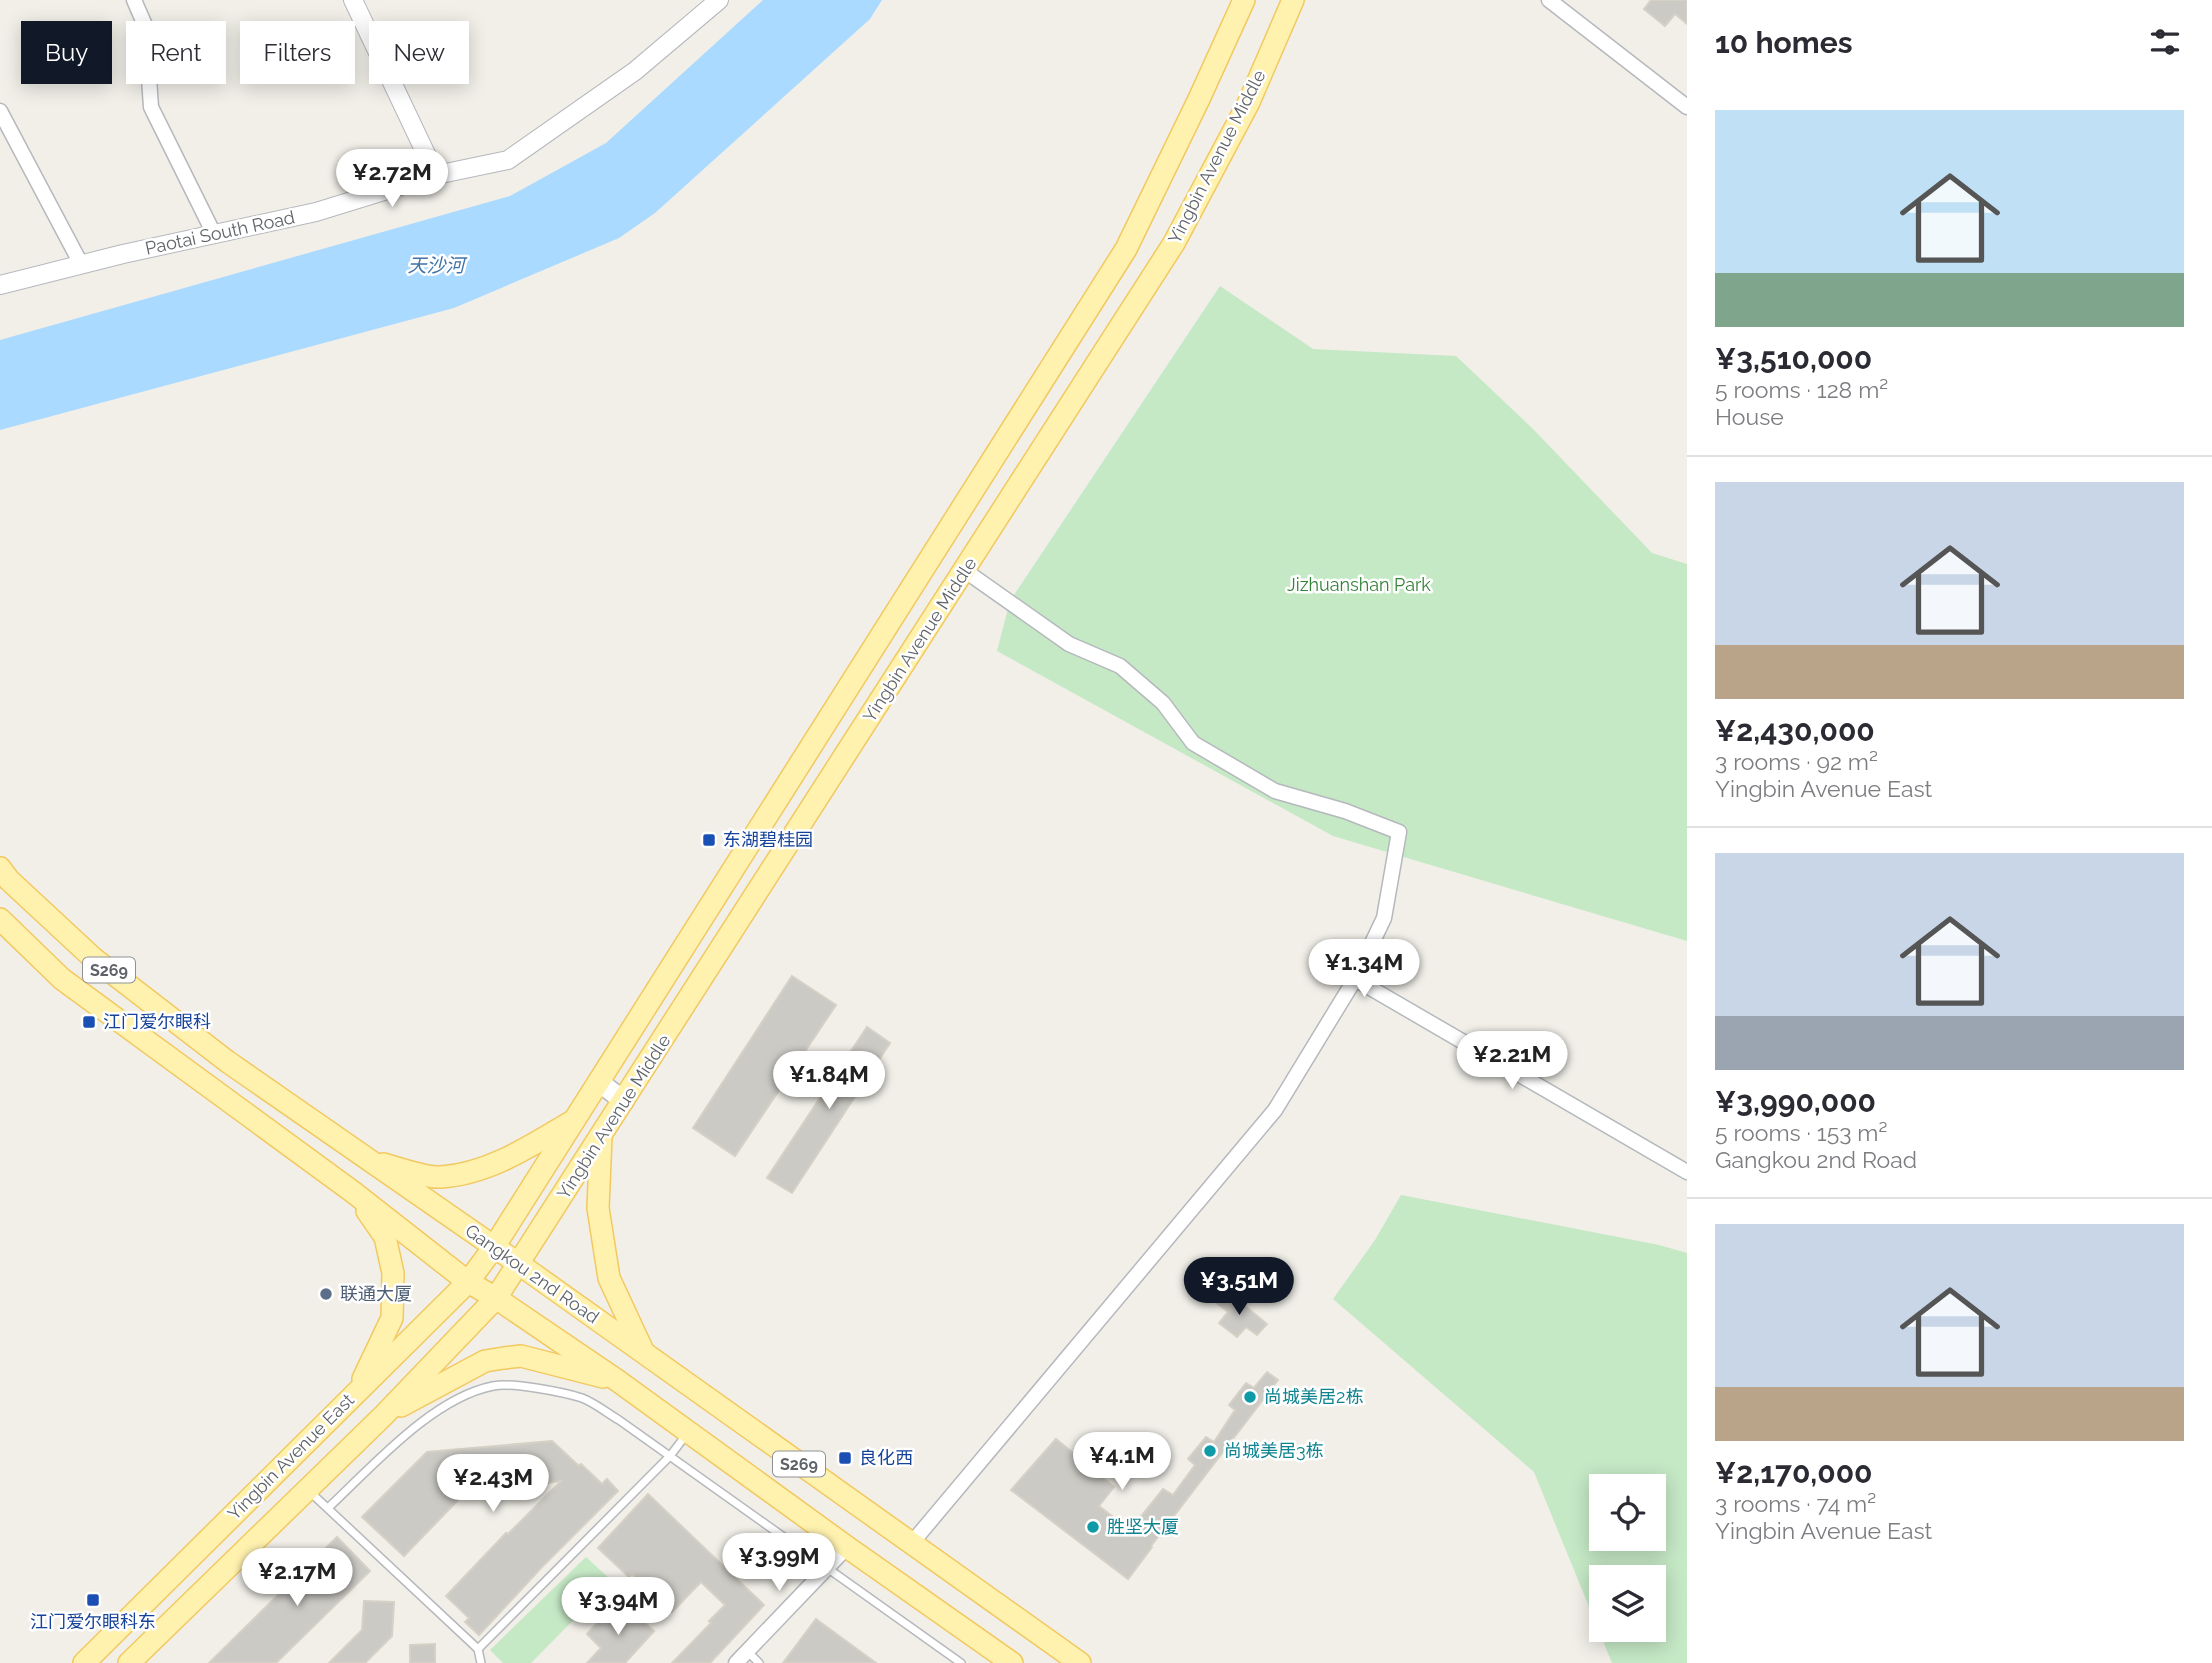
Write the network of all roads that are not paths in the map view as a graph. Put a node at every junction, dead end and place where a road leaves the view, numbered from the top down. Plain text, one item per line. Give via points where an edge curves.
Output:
1 (134, 0) edge
2 (352, 0) edge
3 (719, 0) edge
4 (1244, 0) edge
5 (1293, 0) edge
6 (1549, 0) edge
7 (1687, 107) edge
8 (0, 111) edge
9 (436, 175) junction
10 (214, 234) junction
11 (81, 264) junction
12 (0, 285) edge
13 (964, 570) junction
14 (0, 868) edge
15 (0, 919) edge
16 (1355, 979) junction
17 (228, 1062) junction
18 (599, 1082) junction
19 (210, 1089) junction
20 (624, 1101) junction
21 (576, 1119) junction
22 (601, 1136) junction
23 (372, 1162) junction
24 (1687, 1172) edge
25 (353, 1192) junction
26 (494, 1247) junction
27 (519, 1264) junction
28 (468, 1282) junction
29 (496, 1298) junction
30 (644, 1353) junction
31 (618, 1381) junction
32 (357, 1392) junction
33 (716, 1406) junction
34 (384, 1415) junction
35 (691, 1434) junction
36 (670, 1456) junction
37 (308, 1489) junction
38 (328, 1508) junction
39 (911, 1544) junction
40 (847, 1547) junction
41 (827, 1568) junction
42 (478, 1649) junction
43 (747, 1651) junction
44 (84, 1663) edge
45 (129, 1663) edge
46 (481, 1663) edge
47 (736, 1663) edge
48 (759, 1663) edge
49 (961, 1663) edge
50 (1012, 1663) edge
51 (1080, 1663) edge

1 - 10 street via 151,39 151,107
2 - 9 street
3 - 9 street, Paotai South Road via 635,71 508,160
4 - 18 main road, Yingbin Avenue Middle via 1126,249
5 - 13 main road, Yingbin Avenue Middle via 1249,102 1174,243
6 - 7 street
8 - 11 street
9 - 10 street, Paotai South Road via 316,212
10 - 11 street, Paotai South Road
11 - 12 street, Paotai South Road
13 - 16 street via 1069,644 1120,666 1163,703 1193,743 1275,791 1399,832 1384,918
13 - 20 main road, Yingbin Avenue Middle
14 - 17 main road, Gangkou 2nd Road / S269 via 93,958
15 - 19 main road, S269 via 62,979
16 - 24 street
16 - 39 street via 1275,1110
17 - 19 main road
17 - 23 main road, Gangkou 2nd Road / S269
18 - 20 main road
18 - 21 main road, Yingbin Avenue Middle
19 - 25 main road, S269
20 - 22 main road, Yingbin Avenue Middle
21 - 23 main road via 514,1156 466,1172 440,1177
21 - 26 main road, Yingbin Avenue Middle
22 - 27 main road, Yingbin Avenue Middle
22 - 30 main road via 598,1208 609,1278
23 - 26 main road, Gangkou 2nd Road / S269
25 - 28 main road, S269
25 - 32 main road via 385,1237 393,1273 392,1318
26 - 27 main road, Gangkou 2nd Road / S269
26 - 28 main road, Yingbin Avenue East
27 - 29 main road, Yingbin Avenue East
27 - 30 main road, Gangkou 2nd Road / S269
28 - 29 main road, S269
28 - 32 main road, Yingbin Avenue East
29 - 31 main road, S269
29 - 34 main road, Yingbin Avenue East
30 - 33 main road, Gangkou 2nd Road / S269
31 - 34 main road via 522,1356 485,1361
31 - 35 main road, S269
32 - 44 main road, Yingbin Avenue East
33 - 35 main road
33 - 39 main road, Gangkou 2nd Road / S269
34 - 37 main road, Yingbin Avenue East
35 - 36 lane
35 - 40 main road, S269
36 - 38 lane via 583,1399 494,1385 454,1399 400,1441
36 - 41 lane
36 - 42 lane
37 - 38 lane
37 - 45 main road, Yingbin Avenue East
38 - 42 lane
39 - 51 main road, Gangkou 2nd Road / S269
40 - 41 street
40 - 50 main road, S269
41 - 43 street
41 - 49 lane
42 - 46 lane
43 - 47 street
43 - 48 lane

